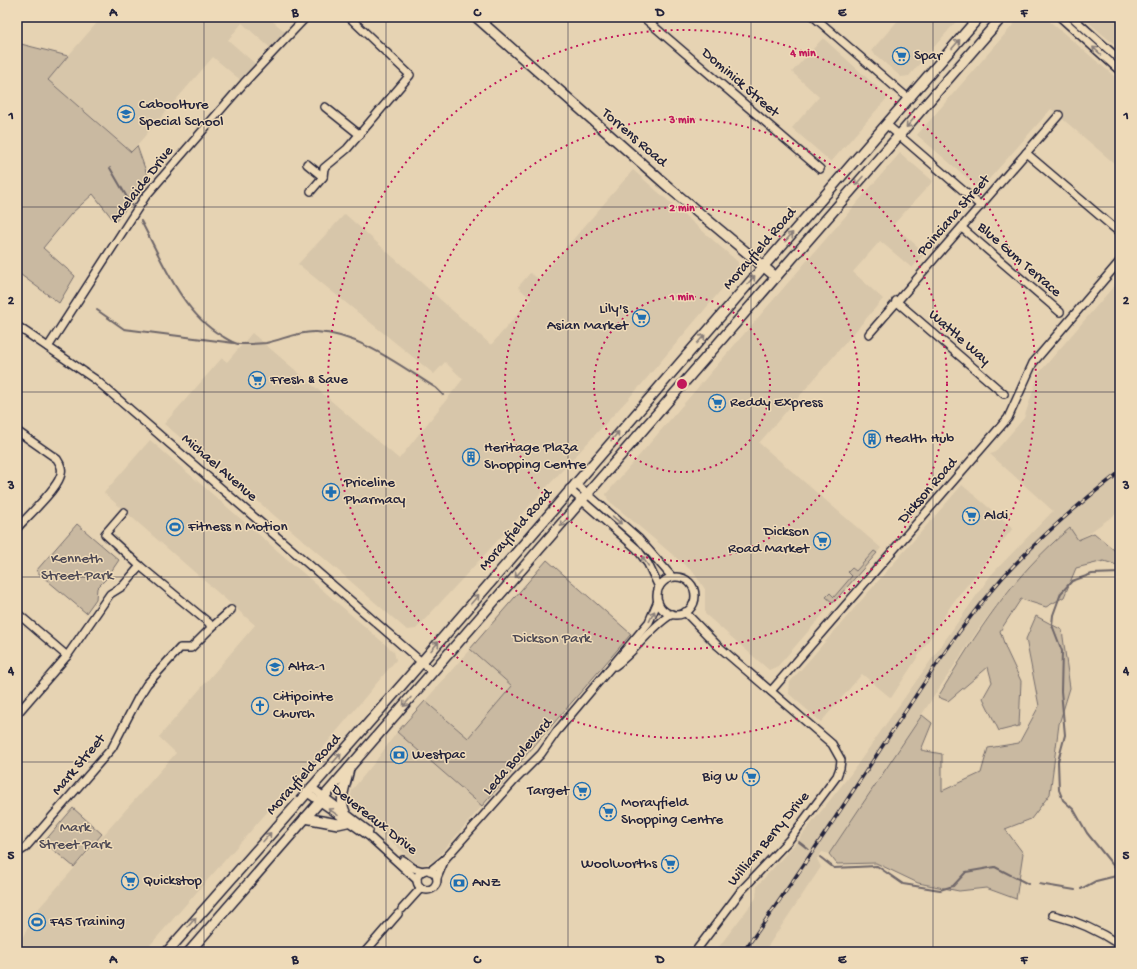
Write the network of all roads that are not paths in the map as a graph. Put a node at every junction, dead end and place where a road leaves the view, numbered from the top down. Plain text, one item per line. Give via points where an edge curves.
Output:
1 (306, 17) edge
2 (349, 17) edge
3 (476, 17) edge
4 (643, 17) edge
5 (814, 17) edge
6 (979, 17) edge
7 (1002, 17) edge
8 (1060, 17) edge
9 (1072, 17) edge
10 (1120, 60) edge
11 (1120, 71) edge
12 (909, 99) junction
13 (325, 107) dead end
14 (1059, 115) dead end
15 (886, 124) junction
16 (899, 135) junction
17 (360, 136) junction
18 (1026, 153) junction
19 (307, 164) dead end
20 (820, 169) dead end
21 (323, 177) junction
22 (311, 191) dead end
23 (981, 206) junction
24 (962, 228) junction
25 (1120, 233) edge
26 (1120, 262) edge
27 (764, 266) junction
28 (776, 277) junction
29 (896, 301) junction
30 (1060, 312) dead end
31 (17, 326) edge
32 (869, 334) dead end
33 (48, 347) junction
34 (1004, 394) dead end
35 (17, 431) edge
36 (572, 486) junction
37 (585, 498) junction
38 (124, 512) dead end
39 (17, 528) edge
40 (140, 566) junction
41 (672, 577) junction
42 (659, 587) junction
43 (658, 601) junction
44 (231, 610) dead end
45 (685, 612) junction
46 (17, 613) edge
47 (672, 614) junction
48 (211, 628) junction
49 (67, 656) junction
50 (421, 662) junction
51 (609, 670) junction
52 (433, 672) junction
53 (771, 692) junction
54 (17, 714) edge
55 (349, 768) junction
56 (308, 790) junction
57 (322, 800) junction
58 (345, 812) junction
59 (306, 818) junction
60 (347, 822) junction
61 (17, 853) edge
62 (445, 860) junction
63 (426, 871) junction
64 (436, 878) junction
65 (417, 880) junction
66 (421, 888) junction
67 (1053, 915) dead end
68 (1120, 945) edge
69 (167, 952) edge
70 (189, 952) edge
71 (364, 952) edge
72 (695, 952) edge

1 - 33 street, Adelaide Drive via 244,83 146,197
2 - 17 street via 410,75
3 - 27 main road, Torrens Road via 673,191
4 - 20 street, Dominick Street
5 - 12 street
12 -> 6 main road, Morayfield Road
7 -> 16 main road, Morayfield Road
11 -> 8 street
9 - 10 street
12 - 15 main road, Morayfield Road
13 - 17 street
14 - 18 street, Poinciana Street
15 - 16 street
27 -> 15 main road, Morayfield Road
16 - 23 street
16 -> 28 main road, Morayfield Road
17 - 21 street via 324,168
18 - 23 street, Poinciana Street
18 - 25 street
19 - 21 street
21 - 22 street
23 - 24 street, Poinciana Street
24 - 29 street, Poinciana Street
24 - 30 street, Blue Gum Terrace
26 - 53 street, Dickson Road via 1033,363 1008,418
27 - 28 main road, Torrens Road
36 -> 27 main road, Morayfield Road
28 - 37 main road, Morayfield Road
29 - 32 street, Poinciana Street
29 - 34 street, Wattle Way
31 - 33 street, Michael Avenue
33 - 50 street, Michael Avenue via 96,380
35 - 39 street via 57,459 61,465 57,483
36 - 37 street
50 -> 36 main road, Morayfield Road
37 -> 41 street via 644,544
42 -> 37 street via 648,564 637,549
37 -> 52 main road, Morayfield Road
38 - 40 street via 105,534
40 - 48 street via 209,623
40 - 49 street via 123,586 110,594
41 - 42 street via 666,579
41 - 45 street via 684,578 693,587 693,604
42 - 43 street
43 - 47 street via 663,610
51 -> 43 street, Leda Boulevard via 649,622
44 - 48 street
45 - 47 street
45 - 53 street, William Berry Drive via 708,637
46 - 49 street
47 - 51 street, Leda Boulevard
48 - 61 street, Mark Street via 191,648 180,648 144,689 112,748 25,848
49 - 54 street
50 - 52 street, Michael Avenue
56 -> 50 main road, Morayfield Road
51 - 62 street, Leda Boulevard via 557,731 541,754
52 -> 55 main road, Morayfield Road
53 - 72 street, William Berry Drive via 835,748 841,760 840,768 832,784 789,840 742,891
55 - 57 main road, Morayfield Road
55 - 58 main road via 342,798
56 - 57 street, Devereaux Drive
69 -> 56 main road, Morayfield Road
57 - 58 street, Devereaux Drive
57 - 59 main road, Morayfield Road
60 -> 57 street, Devereaux Drive
58 - 63 street, Devereaux Drive via 409,865
59 - 60 main road via 338,824
59 - 70 main road, Morayfield Road
60 - 65 street, Devereaux Drive via 370,837
62 - 63 street, Leda Boulevard
62 - 64 street, Leda Boulevard
63 - 64 street
63 - 65 street via 419,875
64 - 66 street via 436,884 432,888
65 - 66 street
66 - 71 street
67 - 68 street via 1074,920

